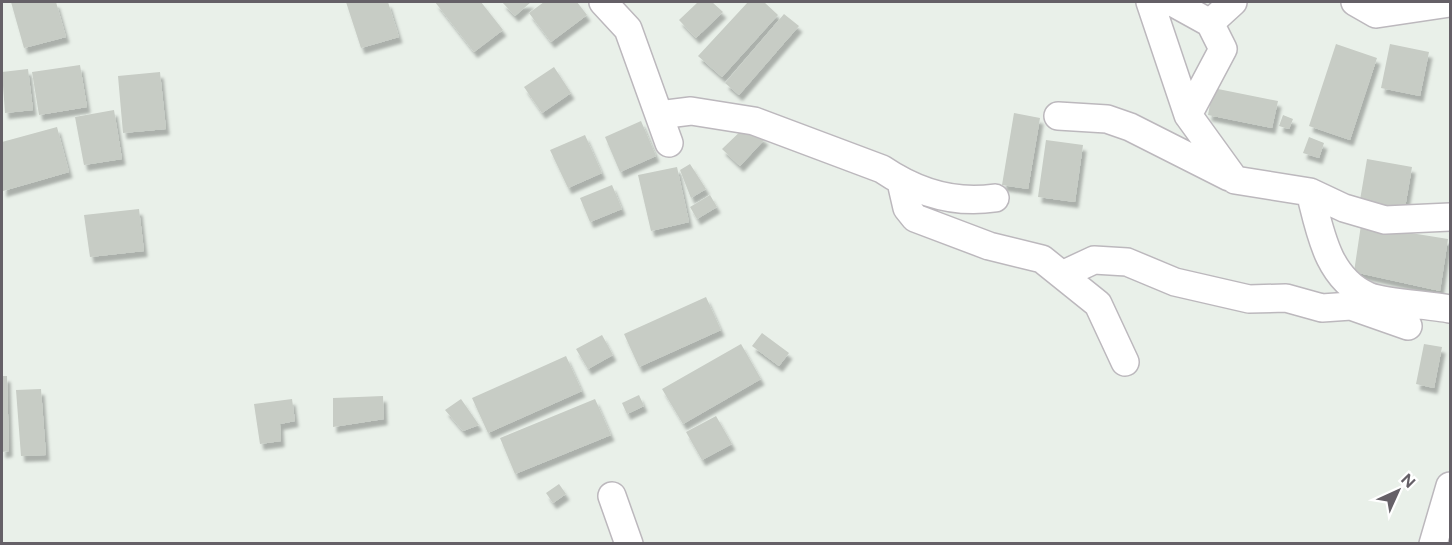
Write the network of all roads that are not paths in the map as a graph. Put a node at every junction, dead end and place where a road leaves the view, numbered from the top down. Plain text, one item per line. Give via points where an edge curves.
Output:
1 (603, 2) edge
2 (1150, 2) edge
3 (1172, 2) edge
4 (1233, 2) edge
5 (1356, 2) edge
6 (1450, 3) edge
7 (1210, 23) junction
8 (659, 115) junction
9 (1188, 115) junction
10 (1058, 116) dead end
11 (669, 143) dead end
12 (1235, 180) junction
13 (901, 182) junction
14 (1310, 192) junction
15 (995, 198) dead end
16 (1450, 217) edge
17 (1064, 274) junction
18 (1450, 309) edge
19 (1408, 326) dead end
20 (1125, 362) dead end
21 (1450, 486) edge
22 (612, 496) dead end
23 (629, 543) edge
24 (1433, 543) edge

1 - 8 street via 628,29
2 - 9 street
3 - 7 street
4 - 7 street
5 - 6 street via 1376,14
7 - 9 street via 1223,49
8 - 11 street
8 - 13 street via 691,111 754,121 882,169
9 - 12 street
10 - 12 street via 1107,119 1130,127
12 - 14 street
13 - 15 street via 970,202
13 - 17 street via 907,208 915,218 989,246 1042,259
14 - 16 street via 1384,220
14 - 18 street via 1324,250 1346,283 1370,297
17 - 19 street via 1094,260 1128,262 1186,285 1249,299 1286,298 1322,308 1351,306
17 - 20 street via 1098,304
21 - 24 street
22 - 23 street

